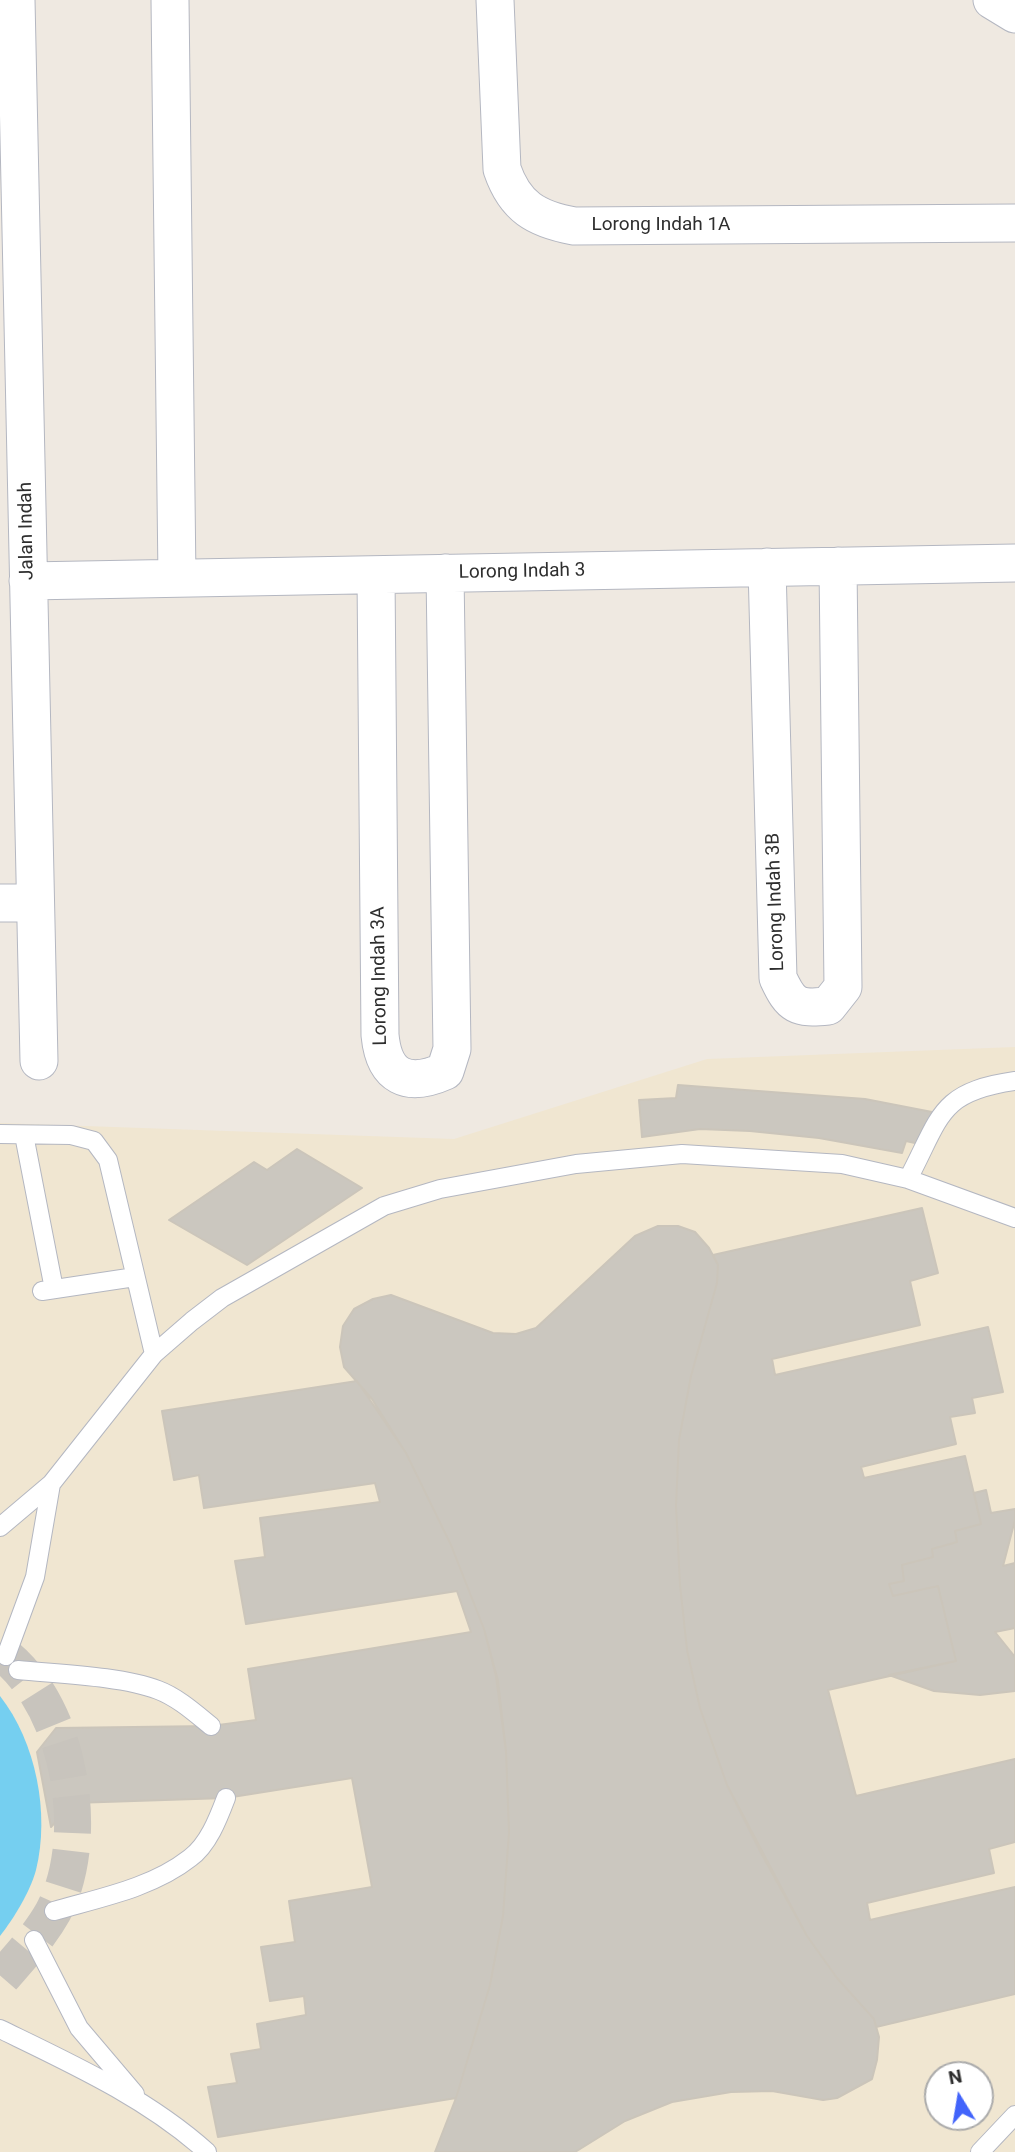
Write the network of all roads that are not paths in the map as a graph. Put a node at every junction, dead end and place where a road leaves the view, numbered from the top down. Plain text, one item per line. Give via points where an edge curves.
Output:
1 (16, 0) edge
2 (170, 0) edge
3 (495, 0) edge
4 (992, 0) edge
5 (1015, 15) edge
6 (1015, 223) edge
7 (12, 406) edge
8 (1015, 563) edge
9 (838, 566) junction
10 (767, 567) junction
11 (445, 573) junction
12 (376, 575) junction
13 (177, 578) junction
14 (28, 581) junction
15 (16, 762) edge
16 (18, 903) edge
17 (38, 1061) dead end
18 (1015, 1081) edge
19 (0, 1134) edge
20 (24, 1135) junction
21 (908, 1179) junction
22 (1015, 1218) edge
23 (135, 1276) junction
24 (154, 1354) junction
25 (51, 1484) junction
26 (0, 1527) edge
27 (211, 1726) dead end
28 (226, 1798) dead end
29 (54, 1911) dead end
30 (34, 1940) dead end
31 (0, 2029) edge
32 (146, 2106) junction
33 (1015, 2115) edge
34 (207, 2152) edge
35 (980, 2152) edge

1 - 7 street, Jalan Indah
2 - 13 street
3 - 6 street, Lorong Indah 1A via 502,169 509,191 550,221 574,226
4 - 5 street
7 - 14 street, Jalan Indah
8 - 9 street, Lorong Indah 3
9 - 10 street, Lorong Indah 3
9 - 10 street, Lorong Indah 3B via 843,988 828,1006 806,1008 789,1001 778,978
10 - 11 street, Lorong Indah 3
11 - 12 street, Lorong Indah 3
11 - 12 street, Lorong Indah 3A via 452,1049 445,1071 426,1080 393,1072 382,1055 380,1035
12 - 13 street, Lorong Indah 3
13 - 14 street, Lorong Indah 3
14 - 15 street, Jalan Indah
15 - 16 street, Jalan Indah
16 - 17 street, Jalan Indah
18 - 21 lane via 968,1091 954,1099
19 - 20 lane
20 - 23 lane via 71,1135 94,1141 108,1160
20 - 23 lane via 48,1290
21 - 22 lane
21 - 24 lane via 842,1164 682,1154 576,1164 440,1189 384,1206 244,1285
23 - 24 lane
24 - 25 lane
25 - 26 lane
25 - 27 lane via 35,1577 12,1663 157,1690
28 - 29 lane via 216,1825 192,1857 125,1890
30 - 32 lane via 79,2028
31 - 32 lane via 48,2049
32 - 34 lane
33 - 35 lane

